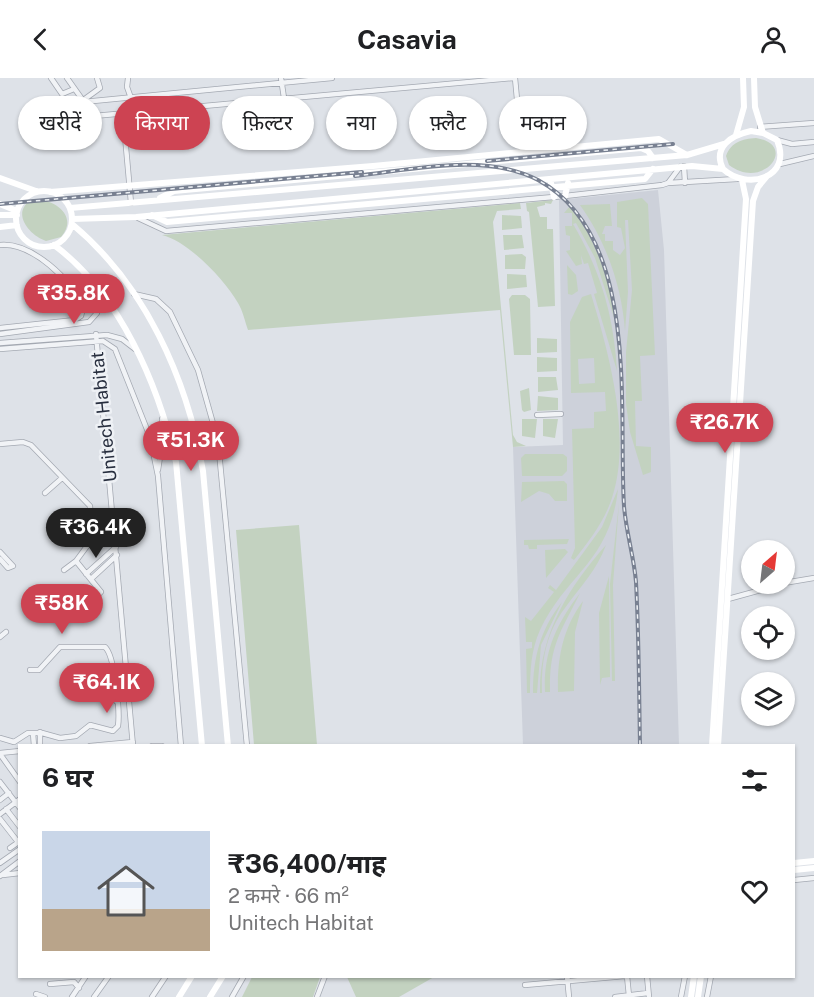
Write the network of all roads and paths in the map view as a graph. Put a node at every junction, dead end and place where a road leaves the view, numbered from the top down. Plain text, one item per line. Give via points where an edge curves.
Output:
1 (51, 78) edge
2 (67, 78) edge
3 (97, 78) edge
4 (128, 78) edge
5 (332, 78) edge
6 (515, 78) edge
7 (743, 78) edge
8 (754, 78) edge
9 (281, 80) edge
10 (74, 88) junction
11 (79, 96) edge
12 (89, 96) edge
13 (130, 96) edge
14 (148, 96) edge
15 (284, 96) edge
16 (307, 96) edge
17 (814, 123) edge
18 (761, 130) junction
19 (736, 135) junction
20 (777, 140) junction
21 (814, 142) edge
22 (724, 144) junction
23 (127, 150) edge
24 (522, 152) junction
25 (687, 155) junction
26 (814, 156) edge
27 (653, 158) junction
28 (780, 164) junction
29 (682, 166) junction
30 (653, 169) junction
31 (723, 169) junction
32 (767, 176) junction
33 (569, 177) junction
34 (0, 178) edge
35 (739, 179) junction
36 (551, 182) junction
37 (668, 183) junction
38 (685, 183) junction
39 (567, 185) junction
40 (131, 186) junction
41 (39, 192) junction
42 (50, 192) junction
43 (565, 196) junction
44 (554, 197) junction
45 (157, 200) junction
46 (131, 203) junction
47 (0, 204) edge
48 (70, 208) junction
49 (17, 213) junction
50 (0, 215) edge
51 (136, 217) junction
52 (72, 221) junction
53 (17, 225) junction
54 (0, 227) edge
55 (0, 245) edge
56 (54, 245) junction
57 (98, 292) junction
58 (134, 294) junction
59 (52, 325) junction
60 (0, 328) edge
61 (0, 334) edge
62 (111, 335) junction
63 (97, 337) junction
64 (48, 338) junction
65 (0, 343) edge
66 (69, 343) junction
67 (108, 343) junction
68 (0, 349) edge
69 (137, 351) junction
70 (161, 407) junction
71 (561, 414) dead end
72 (537, 415) dead end
73 (0, 444) edge
74 (158, 476) junction
75 (62, 478) junction
76 (45, 493) dead end
77 (116, 547) junction
78 (0, 552) edge
79 (117, 555) junction
80 (0, 559) edge
81 (76, 561) junction
82 (64, 570) dead end
83 (86, 574) junction
84 (814, 578) edge
85 (91, 579) junction
86 (795, 581) edge
87 (743, 594) edge
88 (728, 598) junction
89 (79, 614) dead end
90 (6, 632) dead end
91 (0, 637) edge
92 (30, 670) dead end
93 (93, 679) dead end
94 (117, 703) junction
95 (40, 732) junction
96 (33, 733) junction
97 (0, 738) edge
98 (34, 744) edge
99 (40, 744) edge
100 (133, 744) edge
101 (181, 744) edge
102 (202, 744) edge
103 (228, 744) edge
104 (247, 744) edge
105 (712, 744) edge
106 (718, 744) edge
107 (18, 751) edge
108 (0, 753) edge
109 (18, 776) edge
110 (1, 784) edge
111 (9, 793) junction
112 (0, 800) edge
113 (18, 801) edge
114 (6, 809) junction
115 (0, 817) edge
116 (18, 824) edge
117 (18, 841) edge
118 (18, 843) edge
119 (10, 848) dead end
120 (18, 850) edge
121 (814, 861) edge
122 (18, 862) edge
123 (0, 863) edge
124 (795, 863) edge
125 (814, 868) edge
126 (795, 870) edge
127 (18, 873) edge
128 (814, 878) edge
129 (795, 880) edge
130 (85, 978) edge
131 (108, 978) edge
132 (165, 978) edge
133 (191, 978) edge
134 (222, 978) edge
135 (243, 978) edge
136 (324, 978) edge
137 (546, 978) edge
138 (587, 978) edge
139 (626, 978) edge
140 (647, 978) edge
141 (685, 978) edge
142 (694, 978) edge
143 (701, 978) edge
144 (711, 978) edge
145 (568, 979) edge
146 (50, 984) dead end
147 (547, 984) junction
148 (525, 985) dead end
149 (78, 988) junction
150 (36, 994) dead end
151 (649, 995) edge
152 (629, 996) edge
153 (45, 997) edge
154 (72, 997) edge
155 (94, 997) edge
156 (152, 997) edge
157 (179, 997) edge
158 (210, 997) edge
159 (232, 997) edge
160 (317, 997) edge
161 (569, 997) edge
162 (615, 997) edge
163 (681, 997) edge
164 (691, 997) edge
165 (698, 997) edge
166 (707, 997) edge

1 - 10 street via 62,94
2 - 10 street
3 - 12 street via 100,88
4 - 13 street
5 - 9 street
6 - 16 street
6 - 24 street
7 - 19 street via 744,107
8 - 18 street
9 - 14 street
9 - 15 street
10 - 11 street
17 - 18 street
18 - 19 street
18 - 20 street
19 - 22 street
20 - 21 street via 792,144
20 - 28 street
22 - 25 street
22 - 31 street via 720,158
23 - 40 street
24 - 25 street via 659,139
24 - 40 street
25 - 27 street
26 - 28 street
27 - 45 street
27 - 45 street via 641,148 174,191
28 - 32 street
29 - 30 street
29 - 31 street
29 - 37 street
29 - 38 street
30 - 33 street
30 - 39 street via 645,178
31 - 35 street
32 - 35 street
32 - 88 street via 753,201
33 - 36 street
33 - 39 street
34 - 41 street
35 - 38 street
35 - 105 street via 746,199
36 - 39 street
36 - 44 street
36 - 51 street
37 - 38 street
37 - 43 street
39 - 43 street
40 - 42 street
40 - 46 street
41 - 42 street
41 - 49 street via 27,197
42 - 48 street via 60,196
43 - 44 street
44 - 51 street via 166,231
45 - 46 street
46 - 48 street
47 - 49 street
48 - 52 street
49 - 50 street
49 - 53 street
51 - 52 street
52 - 56 street via 66,236
52 - 58 street
53 - 54 street
53 - 56 street via 28,241
55 - 59 street via 12,246 47,262 72,288 83,308 81,316
56 - 57 street
57 - 59 street via 97,313 89,322
57 - 69 street
58 - 103 street via 159,336 196,429
58 - 104 street via 156,299 170,312 198,370 218,441
59 - 60 street
59 - 61 street
62 - 63 street
62 - 67 street
62 - 69 street
63 - 64 street
63 - 66 street
63 - 67 street
63 - 77 street, Unitech Habitat
64 - 65 street
64 - 66 street
66 - 68 street
67 - 74 street via 115,349 145,419
69 - 70 street
70 - 74 street via 163,437
70 - 102 street via 176,462
71 - 72 street
73 - 75 street via 28,443
74 - 101 street
75 - 76 street
75 - 81 street via 91,509 93,538
77 - 79 street, Unitech Habitat
77 - 83 street
78 - 80 street via 13,566 10,569
79 - 85 street
79 - 100 street, Unitech Habitat
81 - 82 street
81 - 83 street
83 - 85 street
84 - 86 street
85 - 89 street via 101,592
87 - 88 street
88 - 106 street
90 - 91 street
92 - 94 street via 39,670 60,647 105,647 111,654
93 - 94 street
94 - 95 street via 116,729 90,725 79,735 60,738
95 - 96 street
95 - 99 street
96 - 97 street via 14,742
96 - 98 street
107 - 108 street
108 - 109 street
110 - 111 street
111 - 112 street
111 - 113 street
113 - 114 street
114 - 115 street
114 - 116 street
115 - 117 street
118 - 119 street
120 - 123 street
121 - 124 street
122 - 127 street via 0,876
125 - 126 street
128 - 129 street
130 - 149 street
131 - 155 street
132 - 156 street
133 - 157 street
134 - 158 street
135 - 159 street
136 - 160 street
137 - 147 street
138 - 145 street
139 - 152 street
140 - 151 street
141 - 163 street
142 - 164 street
143 - 165 street
144 - 166 street
145 - 147 street
145 - 161 street
146 - 149 street via 74,982
147 - 148 street
149 - 154 street
150 - 153 street
151 - 152 street
152 - 162 street

